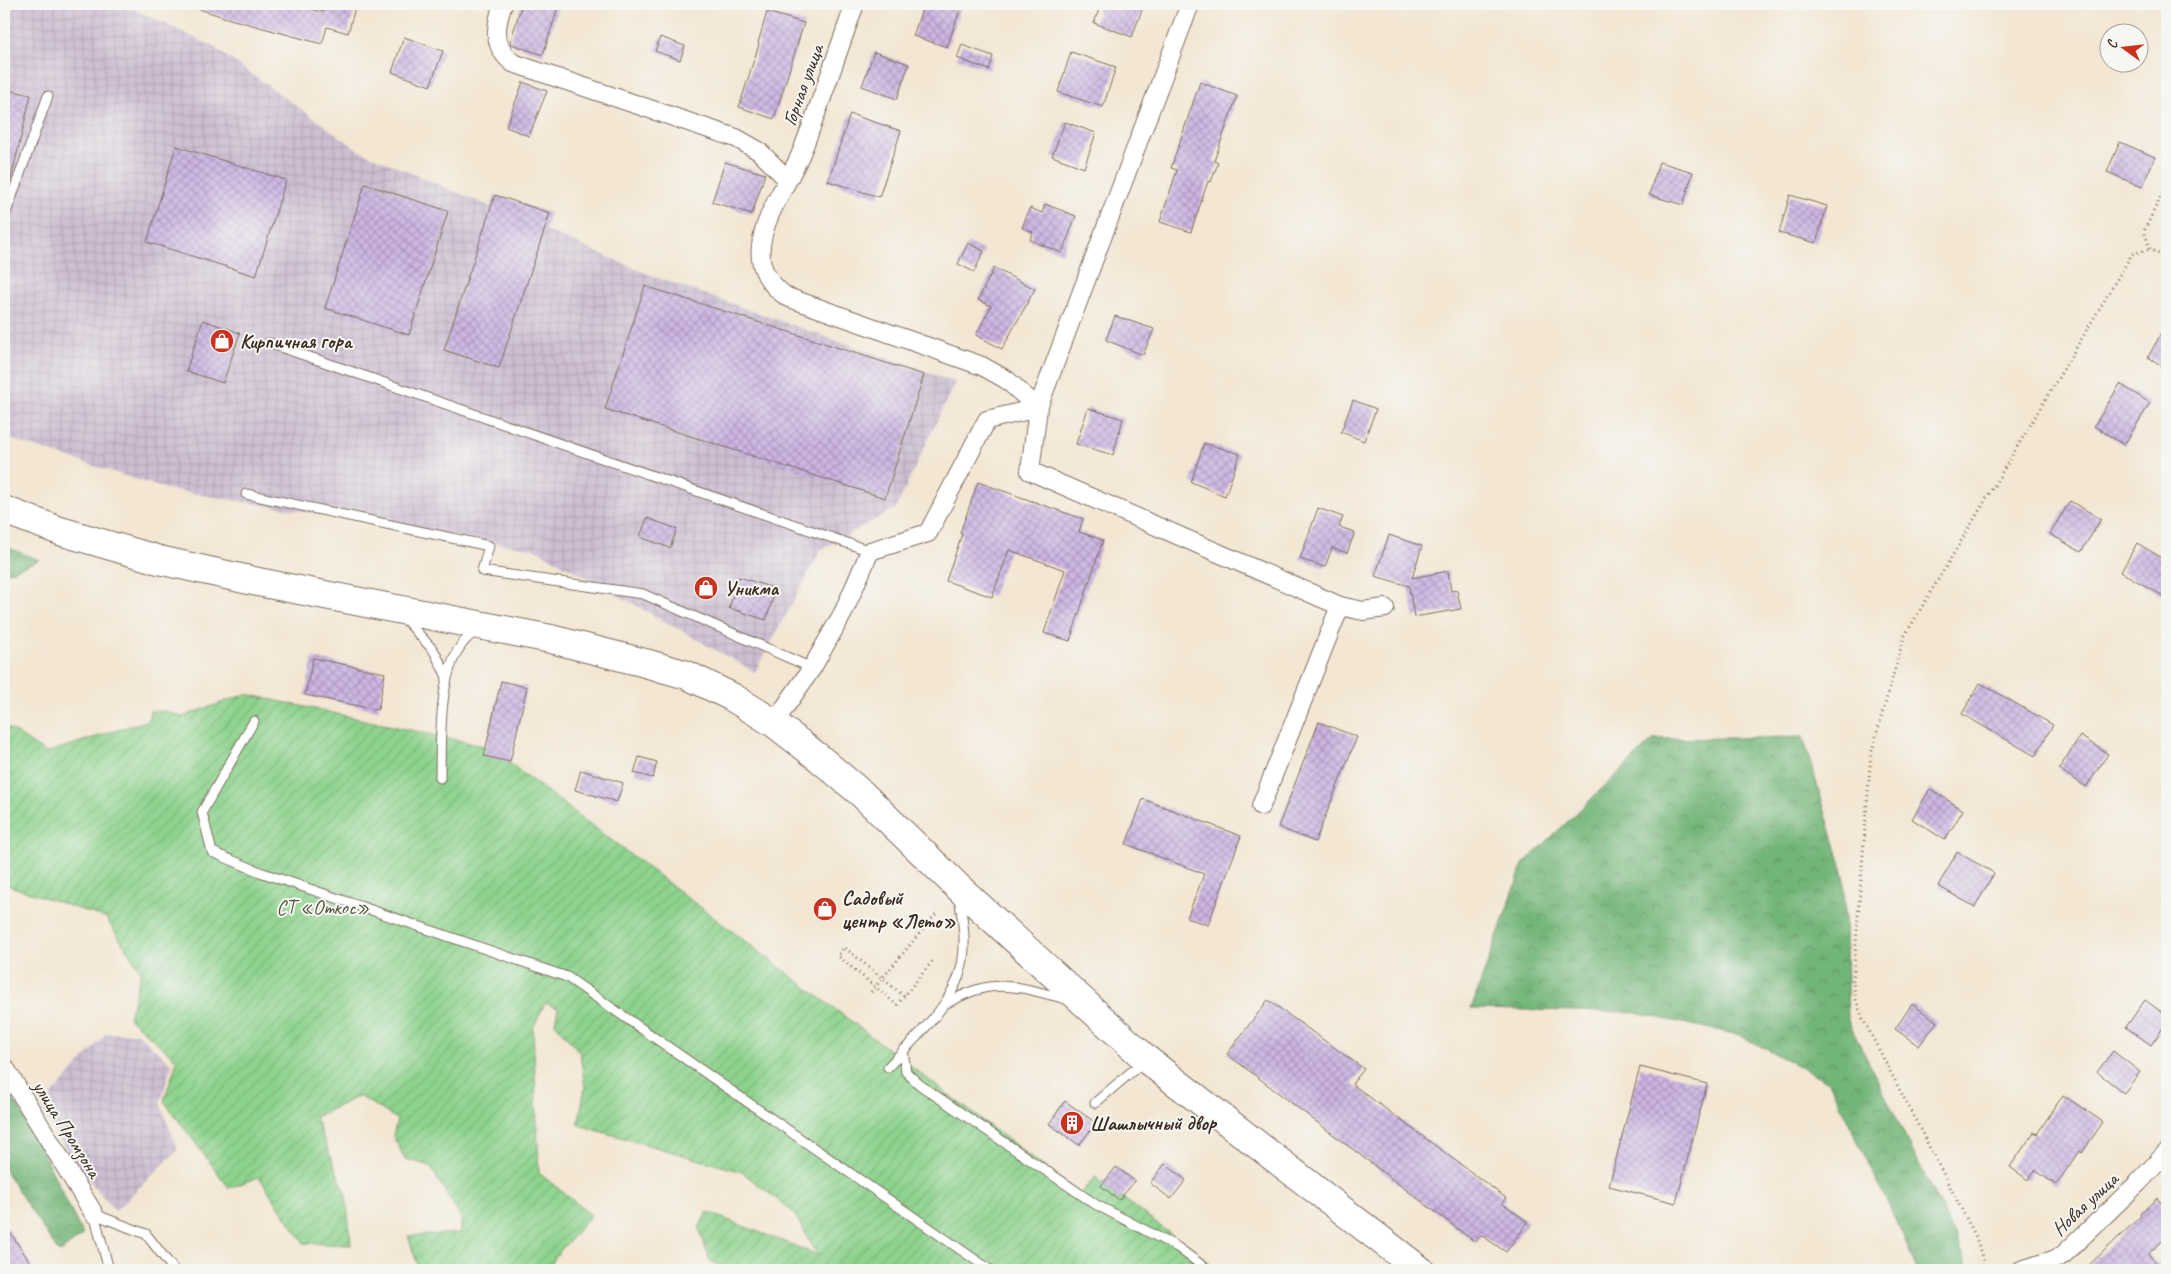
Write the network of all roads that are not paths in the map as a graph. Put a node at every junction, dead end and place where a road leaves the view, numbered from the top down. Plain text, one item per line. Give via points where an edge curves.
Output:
1 (503, 4) edge
2 (855, 4) edge
3 (1190, 4) edge
4 (48, 96) dead end
5 (788, 180) junction
6 (4, 218) edge
7 (269, 343) dead end
8 (1038, 408) junction
9 (246, 494) dead end
10 (4, 510) edge
11 (870, 551) junction
12 (1340, 606) junction
13 (394, 608) junction
14 (1385, 608) dead end
15 (487, 626) junction
16 (812, 668) junction
17 (447, 677) junction
18 (254, 721) dead end
19 (774, 723) junction
20 (440, 778) dead end
21 (1261, 806) dead end
22 (958, 887) junction
23 (945, 1004) junction
24 (1084, 1004) junction
25 (903, 1050) junction
26 (1146, 1059) junction
27 (4, 1066) edge
28 (888, 1067) dead end
29 (1095, 1102) dead end
30 (2167, 1152) edge
31 (94, 1214) junction
32 (109, 1270) edge
33 (174, 1270) edge
34 (990, 1270) edge
35 (1208, 1270) edge
36 (1420, 1270) edge
37 (2021, 1270) edge

1 - 5 street via 496,27 498,44 504,56 513,63 736,138 759,151
2 - 5 street, Горная улица
3 - 8 street
4 - 6 lane
5 - 8 street, Горная улица via 764,231 760,248 763,268 773,287 787,297 982,366 1008,380
7 - 11 lane
8 - 11 street via 987,420 928,532
8 - 12 street via 1030,471
9 - 16 lane via 489,546 482,571 643,594
10 - 13 main road via 60,531 159,560
11 - 16 street via 843,613
12 - 14 street via 1363,612
12 - 21 street
13 - 15 main road
13 - 17 lane via 434,650
15 - 17 lane via 462,643
15 - 19 main road via 551,639 687,676 732,696
16 - 19 street
17 - 20 lane
18 - 34 lane via 202,812 212,852 260,872 567,977
19 - 22 main road via 862,794
22 - 23 lane via 963,964
22 - 24 main road
23 - 24 lane via 989,987 1017,987
23 - 25 lane
24 - 26 main road
25 - 28 lane
25 - 35 lane via 906,1072 920,1085 1095,1204 1177,1246
26 - 29 lane
26 - 36 main road
27 - 31 street, улица Промзона
30 - 37 street, Новая улица via 2063,1254
31 - 32 lane
31 - 33 lane via 146,1234

